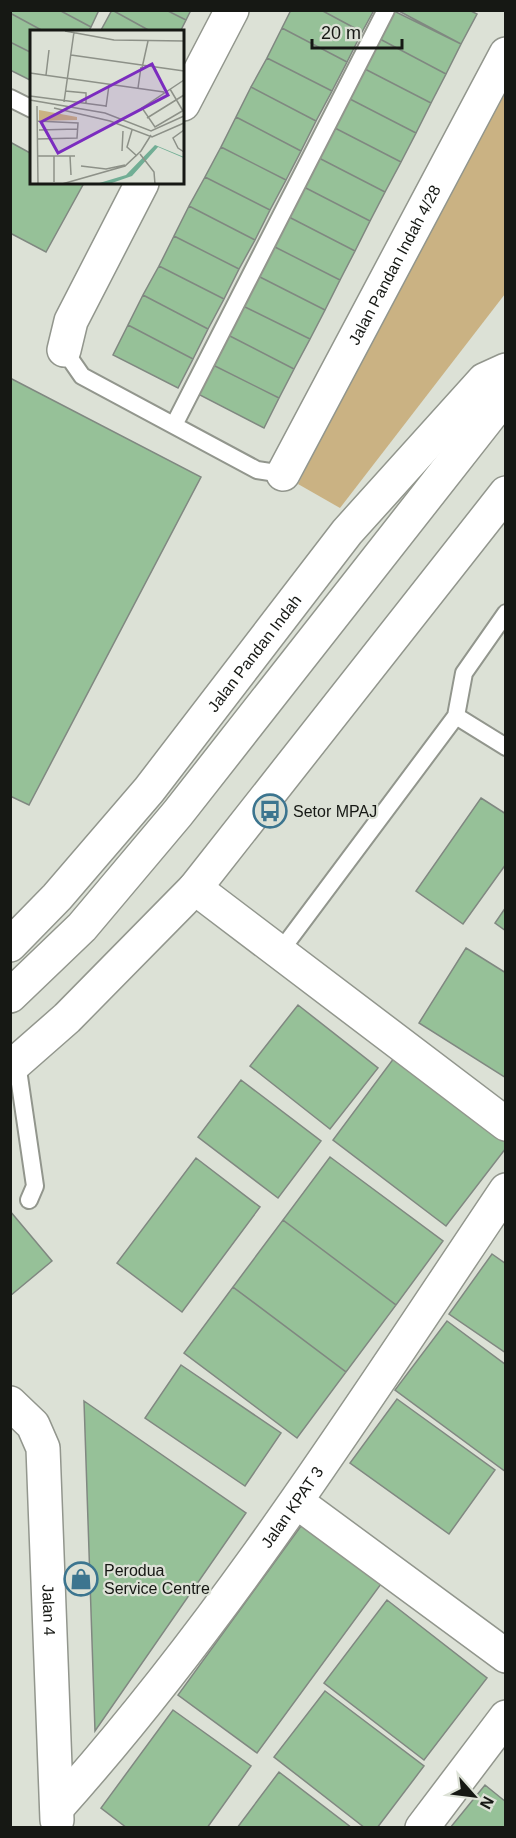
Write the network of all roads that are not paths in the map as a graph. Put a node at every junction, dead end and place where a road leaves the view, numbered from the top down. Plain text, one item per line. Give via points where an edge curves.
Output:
1 (232, 10) edge
2 (386, 10) edge
3 (506, 54) edge
4 (10, 98) edge
5 (184, 102) edge
6 (30, 108) edge
7 (141, 184) edge
8 (64, 350) joint
9 (506, 370) edge
10 (506, 395) edge
11 (174, 425) junction
12 (283, 474) joint
13 (506, 493) edge
14 (506, 613) edge
15 (456, 716) junction
16 (506, 747) edge
17 (195, 888) junction
18 (10, 945) edge
19 (279, 953) junction
20 (10, 996) edge
21 (14, 1066) edge
22 (506, 1124) edge
23 (506, 1190) edge
24 (29, 1200) dead end
25 (10, 1403) edge
26 (297, 1502) junction
27 (506, 1656) edge
28 (506, 1717) edge
29 (57, 1818) edge
30 (422, 1827) edge

1 - 5 street
2 - 11 lane
3 - 12 street, Jalan Pandan Indah 4/28
4 - 6 lane
7 - 8 street via 70,321
8 - 11 lane via 82,376
9 - 18 street, Jalan Pandan Indah via 484,380 347,531 149,790
10 - 20 street via 171,822 82,927
11 - 12 lane via 257,470
13 - 17 street
14 - 15 lane via 464,673
15 - 16 lane
15 - 19 lane
17 - 19 street
17 - 21 street
19 - 22 street
21 - 24 lane via 35,1186
23 - 26 street, Jalan KPAT 3
25 - 29 street, Jalan 4 via 33,1425 43,1448
26 - 27 street
26 - 29 street, Jalan KPAT 3
28 - 30 street

